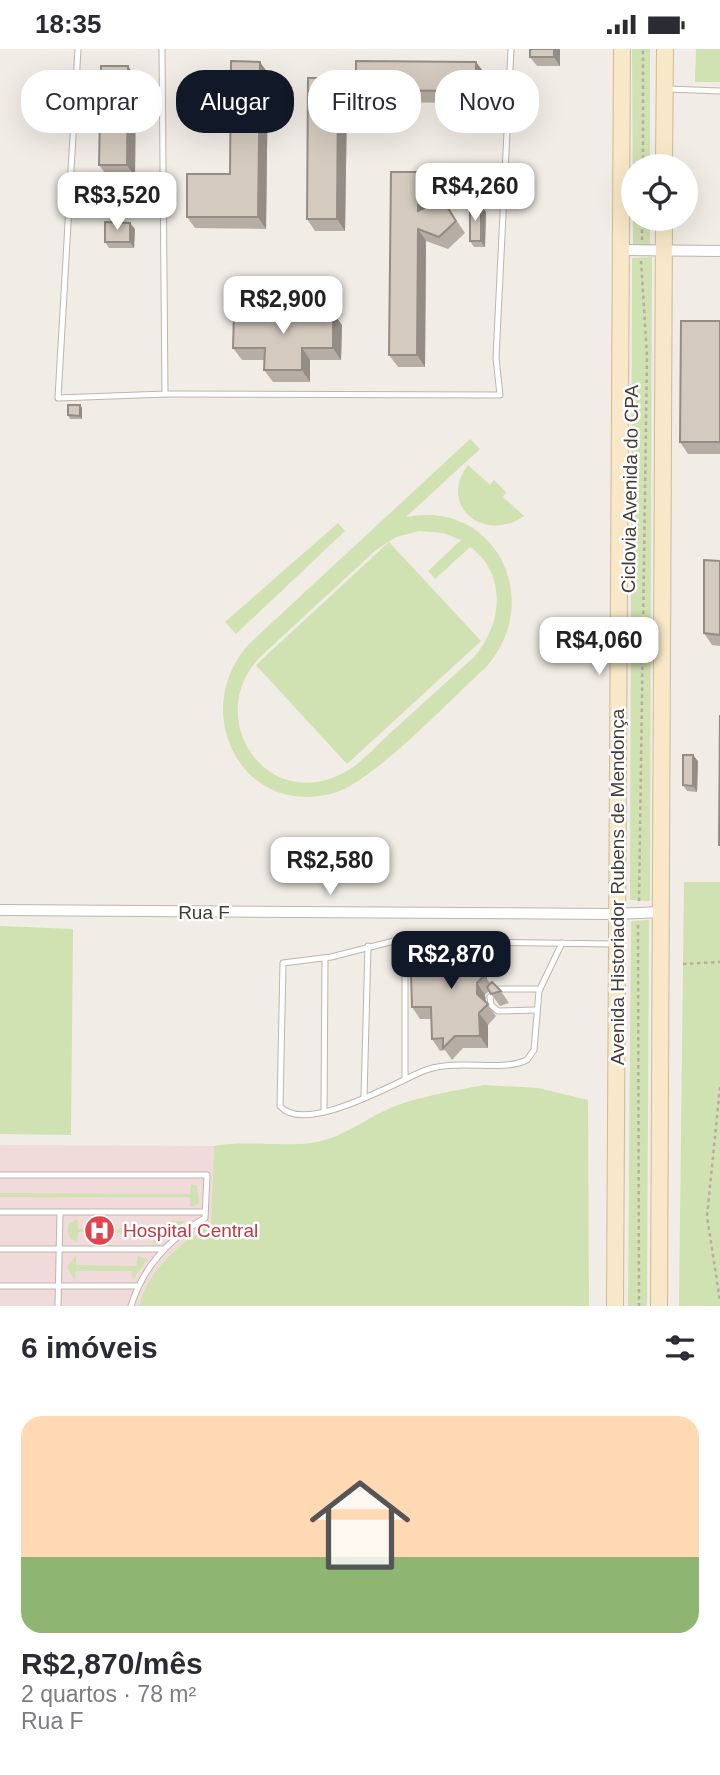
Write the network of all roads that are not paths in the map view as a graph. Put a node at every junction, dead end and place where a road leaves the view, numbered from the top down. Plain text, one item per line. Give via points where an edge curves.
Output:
1 (78, 49) edge
2 (162, 49) edge
3 (511, 49) edge
4 (622, 49) edge
5 (665, 49) edge
6 (665, 89) junction
7 (720, 91) edge
8 (664, 154) edge
9 (664, 231) edge
10 (620, 250) junction
11 (664, 250) junction
12 (720, 251) edge
13 (165, 394) junction
14 (0, 910) edge
15 (660, 912) junction
16 (616, 914) junction
17 (405, 942) junction
18 (562, 943) junction
19 (616, 944) junction
20 (368, 946) junction
21 (325, 958) junction
22 (540, 989) junction
23 (536, 1010) junction
24 (405, 1079) junction
25 (364, 1098) junction
26 (324, 1112) junction
27 (0, 1175) edge
28 (0, 1212) edge
29 (60, 1212) junction
30 (205, 1212) junction
31 (59, 1248) junction
32 (0, 1249) edge
33 (164, 1249) junction
34 (0, 1286) edge
35 (138, 1286) junction
36 (58, 1287) junction
37 (58, 1306) edge
38 (131, 1306) edge
39 (615, 1306) edge
40 (659, 1306) edge

1 - 13 lane via 58,398
2 - 13 lane
3 - 13 lane via 496,358 500,395
4 - 10 main road, Avenida Historiador Rubens de Mendonça
5 - 6 main road
6 - 7 lane
6 - 8 main road
9 - 11 main road
10 - 11 street
10 - 16 main road, Avenida Historiador Rubens de Mendonça
11 - 12 street
11 - 15 main road
14 - 16 street, Rua F
15 - 16 street, Rua F
15 - 40 main road
16 - 19 main road, Avenida Historiador Rubens de Mendonça
17 - 18 lane
17 - 20 lane
17 - 24 lane
18 - 19 lane
18 - 22 lane
19 - 39 main road, Avenida Historiador Rubens de Mendonça
20 - 21 lane
20 - 25 lane
21 - 26 lane
21 - 26 lane via 283,963 279,1103 294,1114
22 - 23 lane
22 - 23 lane via 499,989 490,997 498,1011
23 - 24 lane via 534,1050 527,1060 443,1066
24 - 25 lane
25 - 26 lane
27 - 30 lane via 207,1175
28 - 29 lane
29 - 30 lane
29 - 31 lane
30 - 33 lane via 205,1218
31 - 32 lane
31 - 33 lane
31 - 36 lane
33 - 35 lane
34 - 36 lane
35 - 36 lane
35 - 38 lane
36 - 37 lane

